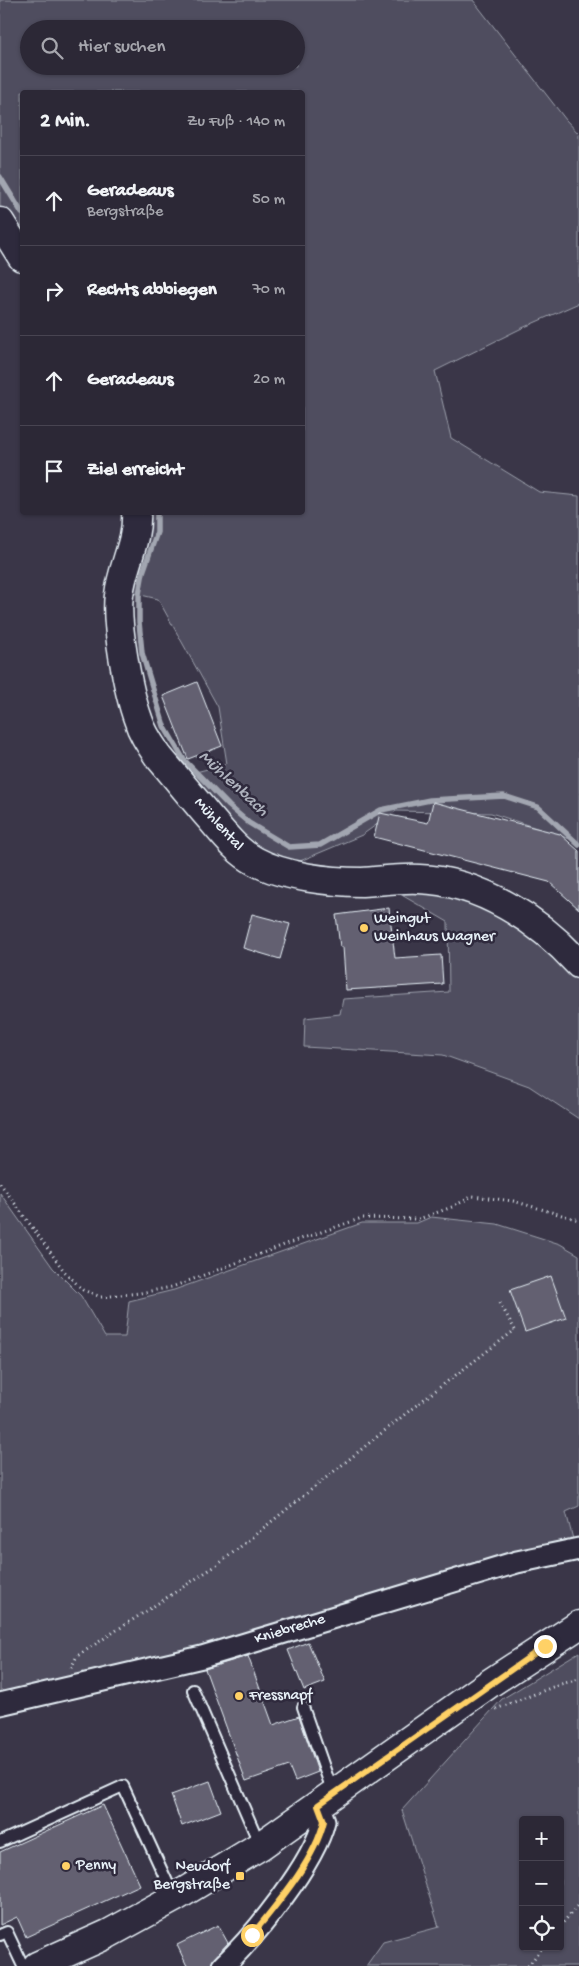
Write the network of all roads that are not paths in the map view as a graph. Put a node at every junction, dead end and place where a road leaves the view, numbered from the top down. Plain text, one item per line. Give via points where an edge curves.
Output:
1 (0, 222) edge
2 (20, 254) edge
3 (136, 515) edge
4 (579, 964) edge
5 (579, 1549) edge
6 (579, 1625) edge
7 (192, 1690) dead end
8 (0, 1704) edge
9 (304, 1707) dead end
10 (326, 1799) junction
11 (0, 1842) edge
12 (260, 1846) junction
13 (174, 1898) junction
14 (0, 1935) edge
15 (23, 1966) edge
16 (37, 1966) edge
17 (223, 1966) edge

1 - 2 street
3 - 4 street, Mühlental via 134,537 118,604 125,659 138,719 158,756 237,848 256,862 304,876 361,882 436,880 466,888 498,901 528,919 556,940
5 - 8 street, Kniebreche via 517,1562 202,1657
6 - 10 street via 490,1683
7 - 12 lane
9 - 10 lane
10 - 12 street
10 - 17 street via 324,1821 313,1850 268,1915
11 - 13 lane via 123,1786
12 - 13 street
13 - 16 street via 89,1944
14 - 15 lane via 7,1932

